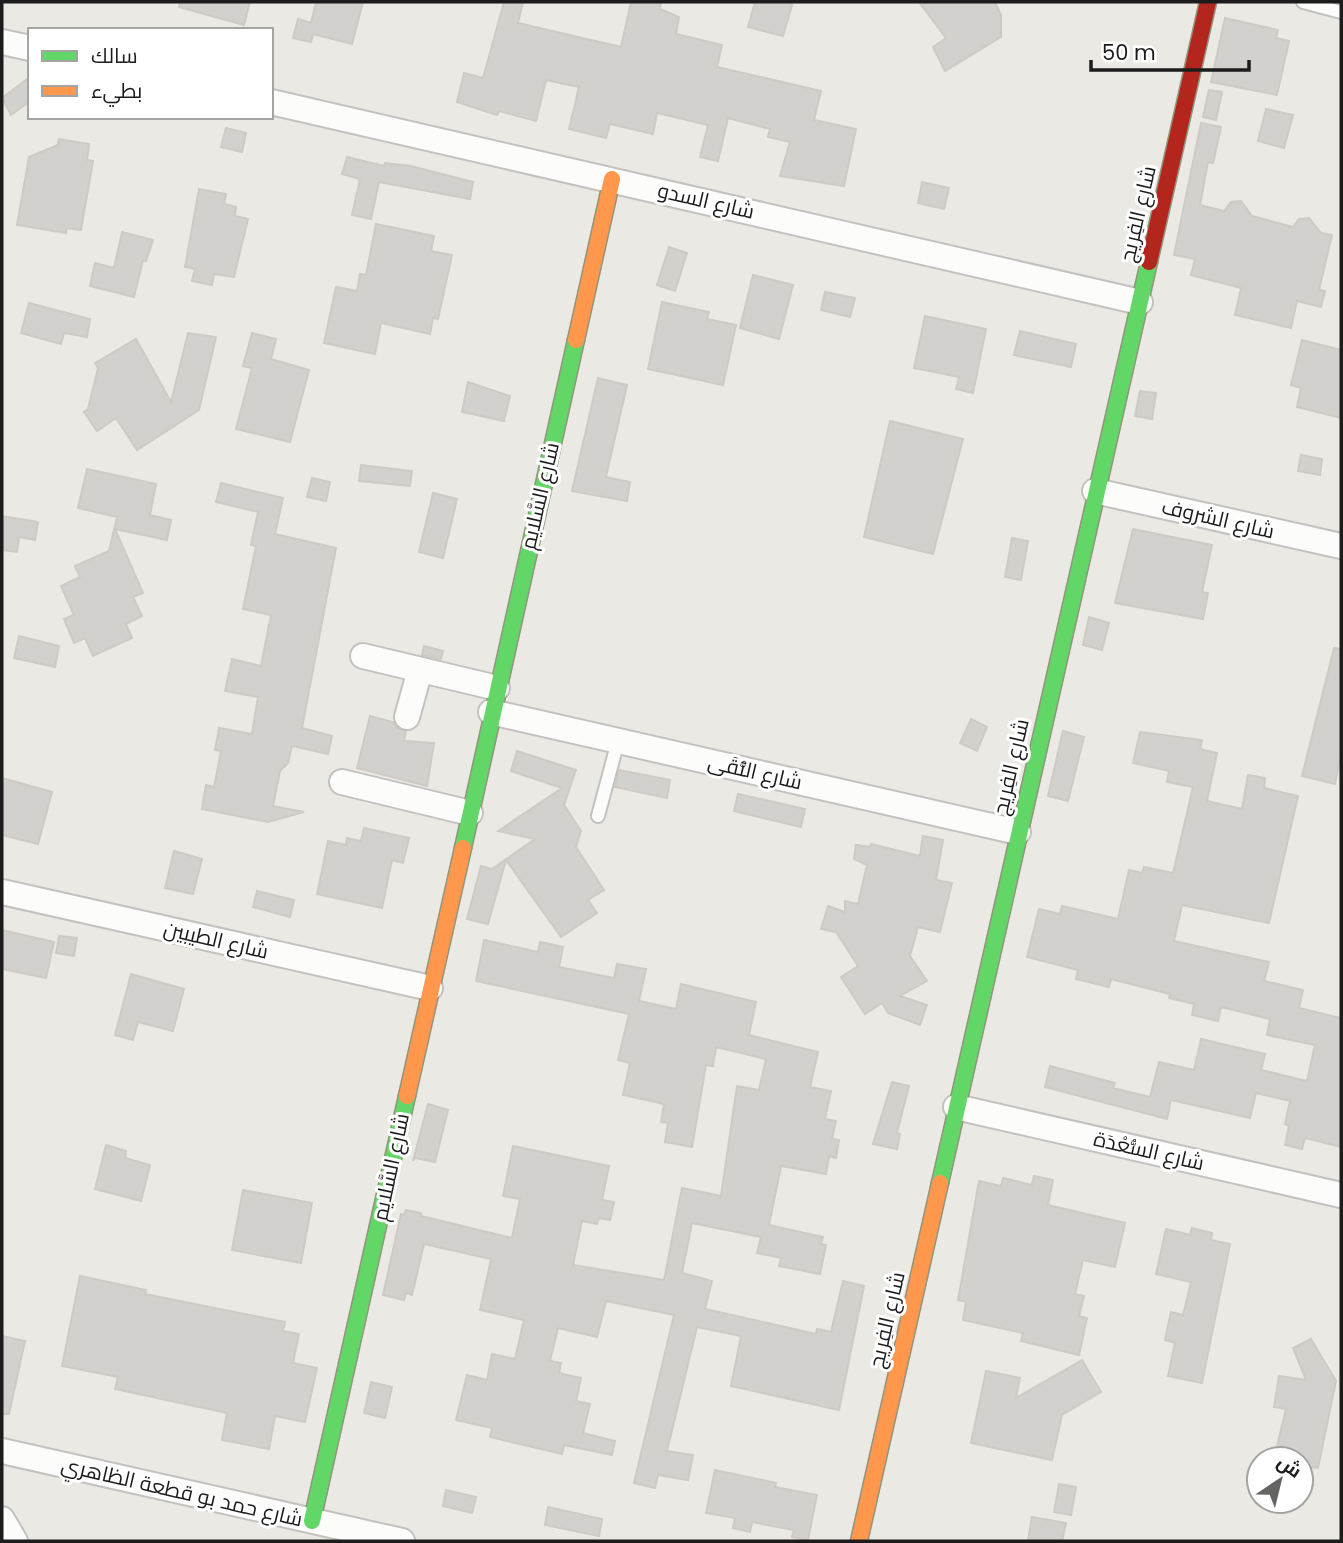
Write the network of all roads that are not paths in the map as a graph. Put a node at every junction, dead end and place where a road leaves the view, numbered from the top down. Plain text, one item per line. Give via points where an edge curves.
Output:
1 (1208, 2) edge
2 (1303, 2) edge
3 (1341, 12) edge
4 (2, 42) edge
5 (28, 48) edge
6 (273, 102) edge
7 (612, 179) junction
8 (1140, 302) junction
9 (1095, 491) junction
10 (1341, 546) edge
11 (363, 656) dead end
12 (420, 670) junction
13 (497, 688) junction
14 (491, 712) junction
15 (407, 717) dead end
16 (618, 741) junction
17 (342, 782) dead end
18 (470, 813) junction
19 (598, 816) dead end
20 (1018, 832) junction
21 (2, 892) edge
22 (430, 988) junction
23 (956, 1107) junction
24 (1341, 1195) edge
25 (2, 1454) edge
26 (2, 1519) edge
27 (312, 1521) junction
28 (15, 1541) edge
29 (402, 1541) edge
30 (859, 1541) edge

1 - 8 street, شارع الفِريج
2 - 3 lane
4 - 5 street
6 - 7 street, شارع السدو
7 - 8 street, شارع السدو
7 - 13 street, شارع السَّلايم
8 - 9 street, شارع الفِريج
9 - 10 street, شارع الشروف
9 - 20 street, شارع الفِريج
11 - 12 street
12 - 13 street
12 - 15 street
13 - 14 street, شارع السَّلايم
14 - 16 street, شارع التُّقَى
14 - 18 street, شارع السَّلايم
16 - 19 lane
16 - 20 street, شارع التُّقَى
17 - 18 street
18 - 22 street, شارع السَّلايم
20 - 23 street, شارع الفِريج
21 - 22 street, شارع الطيبين
22 - 27 street, شارع السَّلايم
23 - 24 street, شارع السُّعْدَة
23 - 30 street, شارع الفِريج
25 - 27 street, شارع حمد بو قطعة الظاهري
26 - 28 street
27 - 29 street, شارع حمد بو قطعة الظاهري

